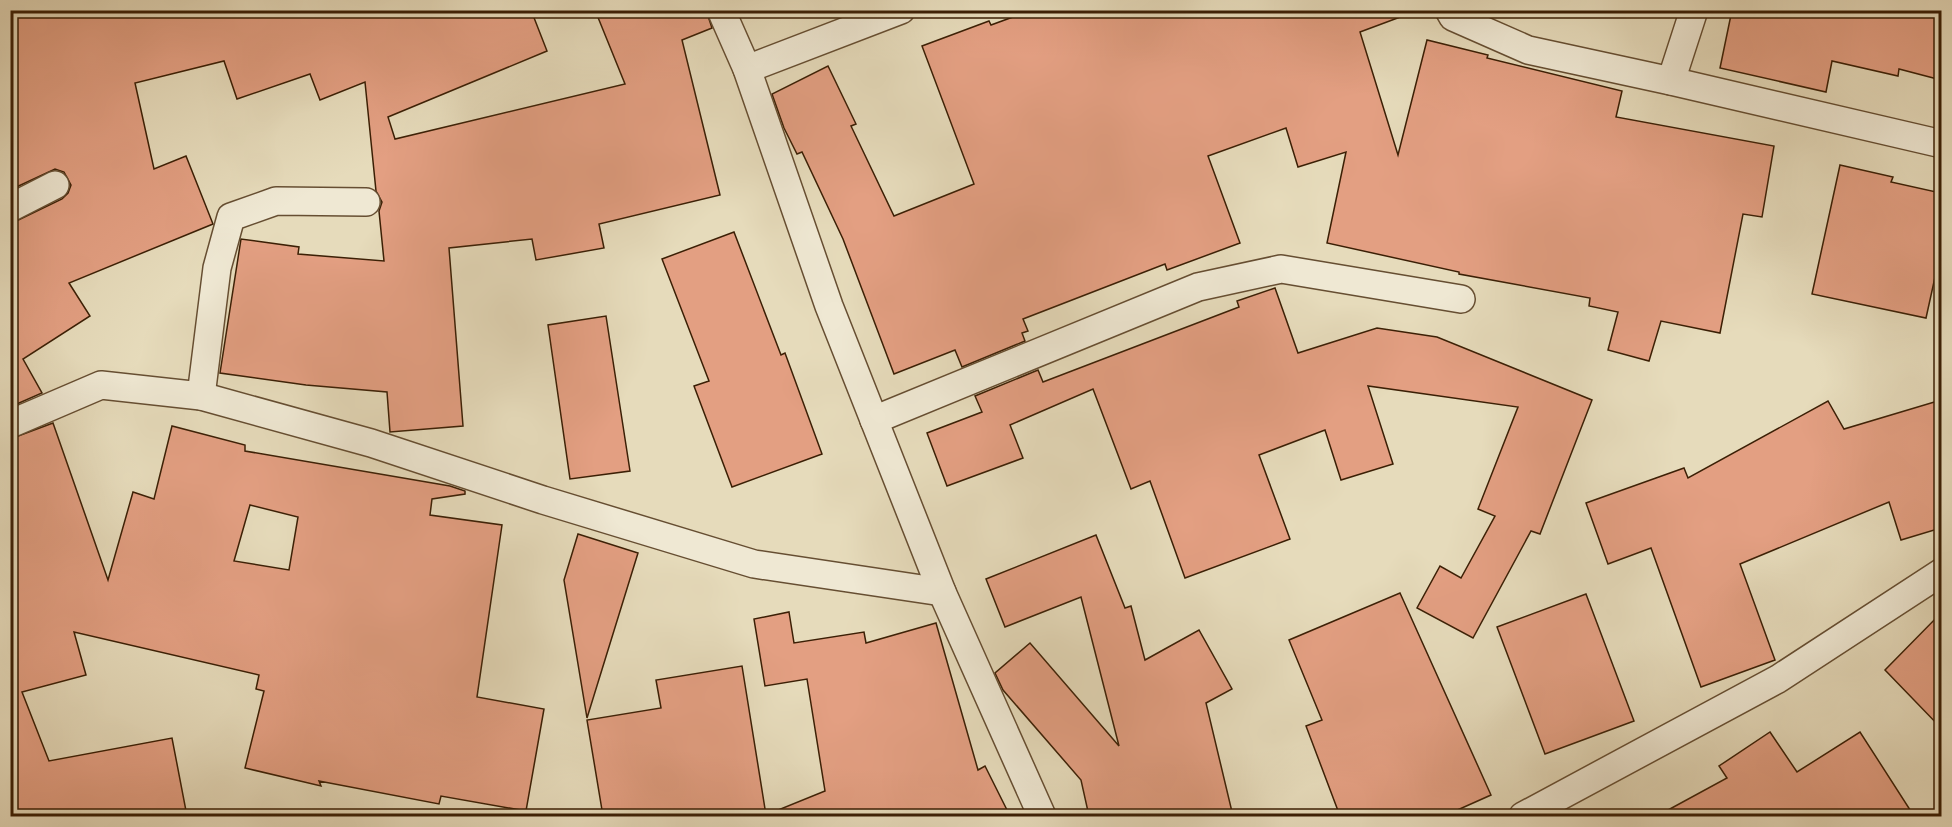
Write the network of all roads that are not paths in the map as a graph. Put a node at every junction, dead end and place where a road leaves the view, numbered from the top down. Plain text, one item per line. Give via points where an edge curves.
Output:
1 (721, 10) edge
2 (901, 10) edge
3 (1449, 10) edge
4 (1694, 10) edge
5 (747, 69) junction
6 (1671, 81) junction
7 (1941, 144) edge
8 (55, 186) dead end
9 (366, 202) dead end
10 (10, 208) edge
11 (1461, 299) dead end
12 (201, 396) junction
13 (874, 420) junction
14 (10, 424) edge
15 (1941, 572) edge
16 (942, 592) junction
17 (1042, 816) edge
18 (1523, 816) edge

1 - 5 street
2 - 5 street
3 - 6 street via 1453,17 1528,50
4 - 6 street
5 - 13 street via 829,306
6 - 7 street
8 - 10 street
9 - 12 street via 276,201 231,218 218,268
11 - 13 street via 1281,269 1198,286
12 - 14 street via 101,385
12 - 16 street via 371,443 754,564
13 - 16 street
15 - 18 street via 1778,679
16 - 17 street

